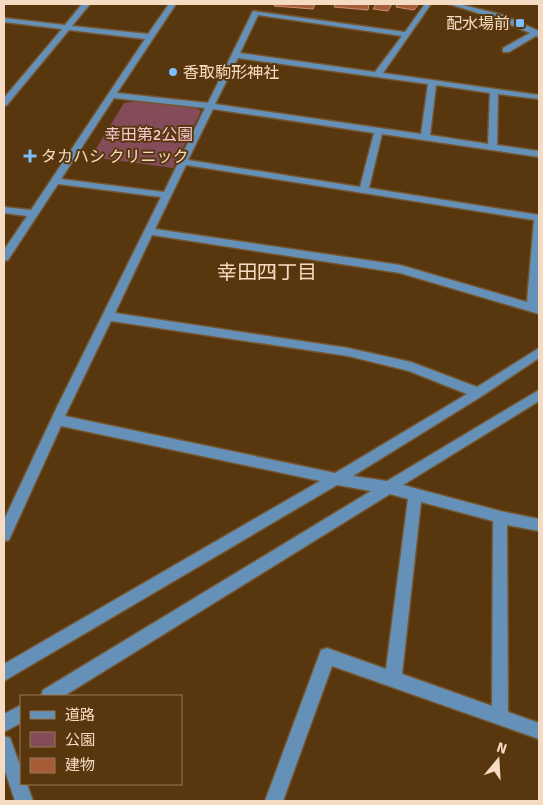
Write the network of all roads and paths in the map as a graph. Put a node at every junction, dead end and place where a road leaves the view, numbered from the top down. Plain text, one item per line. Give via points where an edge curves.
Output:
1 (86, 4) edge
2 (172, 4) edge
3 (428, 4) edge
4 (452, 4) edge
5 (4, 20) edge
6 (67, 28) junction
7 (406, 34) junction
8 (538, 34) edge
9 (151, 37) junction
10 (506, 50) dead end
11 (236, 54) junction
12 (378, 74) junction
13 (432, 82) junction
14 (494, 91) junction
15 (111, 95) junction
16 (539, 97) edge
17 (4, 103) edge
18 (210, 106) junction
19 (379, 130) junction
20 (425, 136) junction
21 (492, 146) junction
22 (539, 154) edge
23 (182, 162) junction
24 (55, 181) junction
25 (364, 191) junction
26 (166, 195) junction
27 (4, 210) edge
28 (32, 213) junction
29 (149, 231) junction
30 (4, 258) edge
31 (536, 308) edge
32 (108, 316) junction
33 (539, 352) edge
34 (478, 393) junction
35 (539, 396) edge
36 (58, 420) junction
37 (336, 480) junction
38 (390, 488) junction
39 (415, 495) junction
40 (500, 517) junction
41 (539, 525) edge
42 (4, 535) edge
43 (4, 674) edge
44 (393, 678) junction
45 (51, 695) edge
46 (20, 714) edge
47 (500, 718) junction
48 (4, 724) edge
49 (539, 731) edge
50 (4, 744) edge
51 (24, 801) edge
52 (274, 801) edge

1 - 6 street
2 - 9 street
3 - 7 street
4 - 8 street via 500,17
5 - 6 street
6 - 9 street
6 - 17 street
7 - 11 street via 256,13
7 - 12 street
8 - 10 street
9 - 15 street
11 - 12 street
11 - 18 street
12 - 13 street
13 - 14 street
13 - 20 street
14 - 16 street
14 - 21 street
15 - 18 street
15 - 24 street
18 - 19 street
18 - 23 street
19 - 20 street
19 - 25 street
20 - 21 street
21 - 22 street
23 - 25 street
23 - 26 street
24 - 26 street
24 - 28 street
25 - 31 street via 539,218
26 - 29 street
27 - 28 street
28 - 30 street
29 - 31 street via 400,269
29 - 32 street
32 - 34 street via 348,352 411,367
32 - 36 street
33 - 34 street
34 - 37 street
35 - 38 street
36 - 37 street
36 - 42 street
37 - 38 street
37 - 43 street
38 - 39 street
38 - 45 street
39 - 40 street
39 - 44 street
40 - 41 street
40 - 47 street
44 - 47 street
44 - 52 street via 327,656
46 - 48 street
47 - 49 street
50 - 51 street

